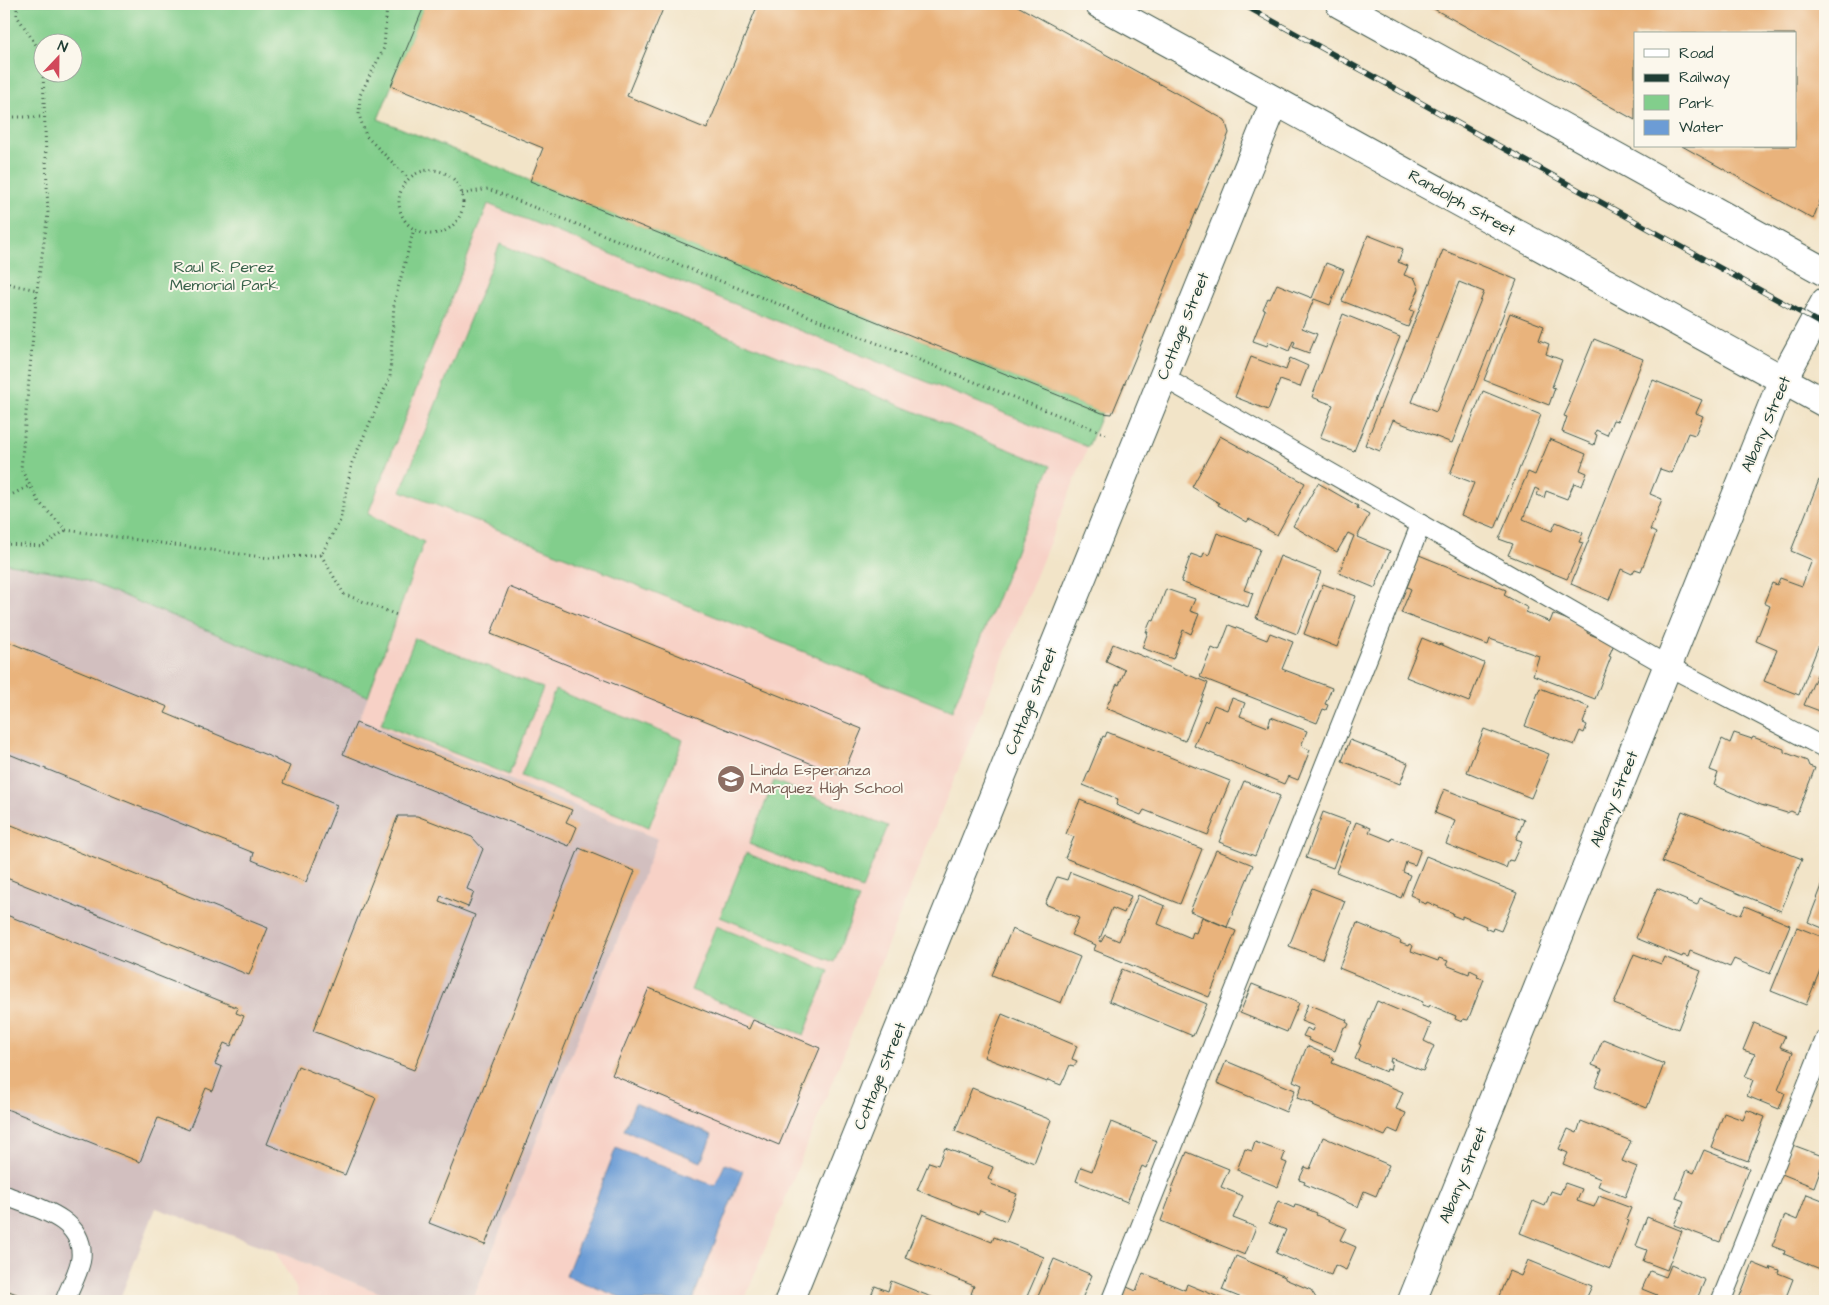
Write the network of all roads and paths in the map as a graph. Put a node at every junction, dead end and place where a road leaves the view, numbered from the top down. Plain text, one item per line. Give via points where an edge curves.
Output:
1 (17, 4) edge
2 (387, 4) edge
3 (1099, 4) edge
4 (1340, 4) edge
5 (32, 39) edge
6 (43, 82) edge
7 (1275, 101) junction
8 (4, 117) edge
9 (44, 117) junction
10 (409, 179) junction
11 (462, 194) junction
12 (414, 229) junction
13 (1825, 272) edge
14 (4, 284) edge
15 (37, 290) junction
16 (1825, 302) edge
17 (1163, 377) junction
18 (1783, 379) junction
19 (1825, 403) edge
20 (1135, 444) junction
21 (31, 485) junction
22 (13, 494) dead end
23 (1421, 524) junction
24 (66, 530) junction
25 (4, 544) edge
26 (321, 555) junction
27 (397, 615) dead end
28 (1668, 666) junction
29 (1825, 748) edge
30 (1825, 1040) edge
31 (4, 1195) edge
32 (65, 1301) edge
33 (789, 1301) edge
34 (1111, 1301) edge
35 (1412, 1301) edge
36 (1721, 1301) edge

1 - 5 path via 17,16
2 - 10 path via 384,48 360,96 359,115 366,136
3 - 7 street, Randolph Street
4 - 13 street
6 - 9 path
7 - 17 street, Cottage Street
7 - 18 street, Randolph Street
8 - 9 path
9 - 15 path via 48,214
10 - 11 path via 424,172 440,172 450,176
10 - 12 path via 403,186 399,205 407,223
11 - 12 path via 463,204 455,224 435,234
11 - 20 path via 488,189
12 - 26 path via 394,303 390,377 352,463 340,521
14 - 15 path
15 - 21 path via 21,469
16 - 18 street, Albany Street
17 - 20 street, Cottage Street
17 - 23 lane
18 - 19 street, Randolph Street
18 - 28 street, Albany Street
20 - 33 street, Cottage Street
21 - 22 path
21 - 24 path via 40,502
23 - 28 lane
23 - 34 lane
24 - 25 path via 43,546
24 - 26 path via 269,558
26 - 27 path via 344,594
28 - 29 lane
28 - 35 street, Albany Street
30 - 36 lane
31 - 32 lane via 65,1221 81,1241 81,1259

